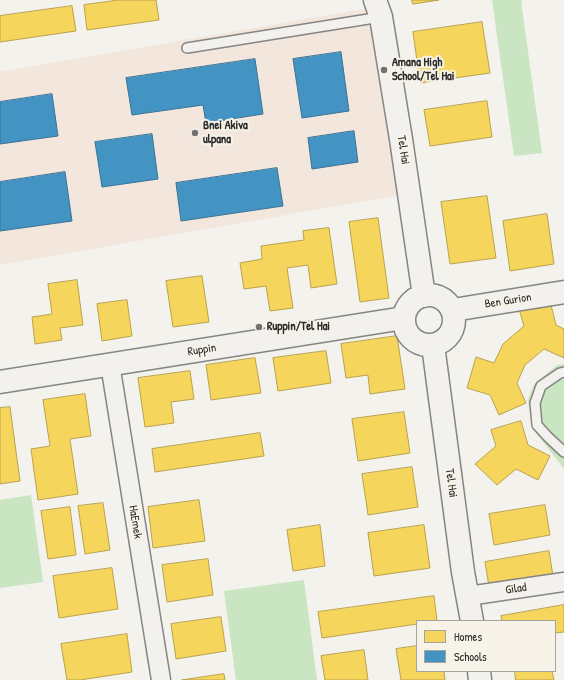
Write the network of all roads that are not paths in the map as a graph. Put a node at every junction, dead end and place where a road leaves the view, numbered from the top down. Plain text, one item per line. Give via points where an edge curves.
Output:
1 (378, 6) edge
2 (187, 48) dead end
3 (564, 292) edge
4 (424, 296) junction
5 (453, 310) junction
6 (404, 318) junction
7 (433, 345) junction
8 (110, 364) junction
9 (564, 372) edge
10 (0, 382) edge
11 (564, 452) edge
12 (564, 582) edge
13 (468, 596) junction
14 (472, 620) edge
15 (161, 680) edge

1 - 2 lane
1 - 4 street, Tel Hai
3 - 5 street, Ben Gurion
4 - 5 street via 441,298
4 - 6 street via 410,305
5 - 7 street via 453,329 448,337
6 - 7 street via 405,327 415,341
6 - 8 street, Ruppin
7 - 13 street, Tel Hai
8 - 10 street, Ruppin
8 - 15 street, HaEmek
9 - 11 lane via 541,386 535,403 537,425
12 - 13 street, Gilad
13 - 14 street, Tel Hai

